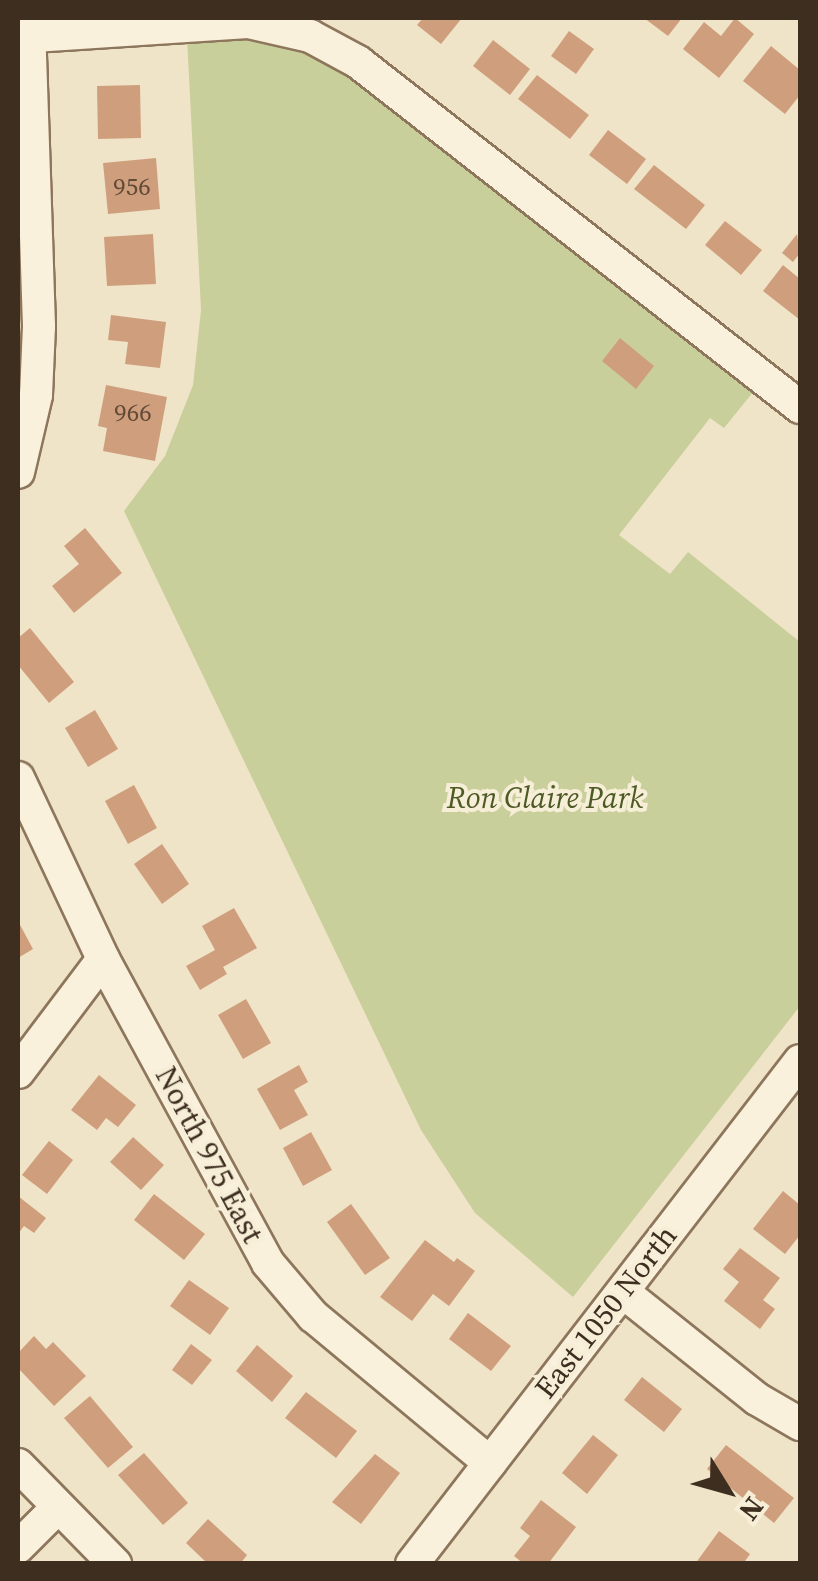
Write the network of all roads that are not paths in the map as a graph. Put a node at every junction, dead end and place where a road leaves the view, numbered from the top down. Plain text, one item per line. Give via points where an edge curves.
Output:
1 (26, 30) edge
2 (800, 407) edge
3 (18, 472) edge
4 (18, 778) edge
5 (103, 959) junction
6 (800, 1061) edge
7 (18, 1072) edge
8 (623, 1292) junction
9 (800, 1424) edge
10 (490, 1464) junction
11 (18, 1465) edge
12 (58, 1507) junction
13 (18, 1547) edge
14 (114, 1564) edge
15 (412, 1564) edge

1 - 2 street via 248,22 310,36 358,62
1 - 3 street via 39,326 36,395
4 - 5 street, North 975 East
5 - 7 street
5 - 10 street, North 975 East via 268,1263 312,1316
6 - 8 street, East 1050 North
8 - 9 street via 757,1399
8 - 10 street, East 1050 North
10 - 15 street, East 1050 North
11 - 12 street
12 - 13 street
12 - 14 street

